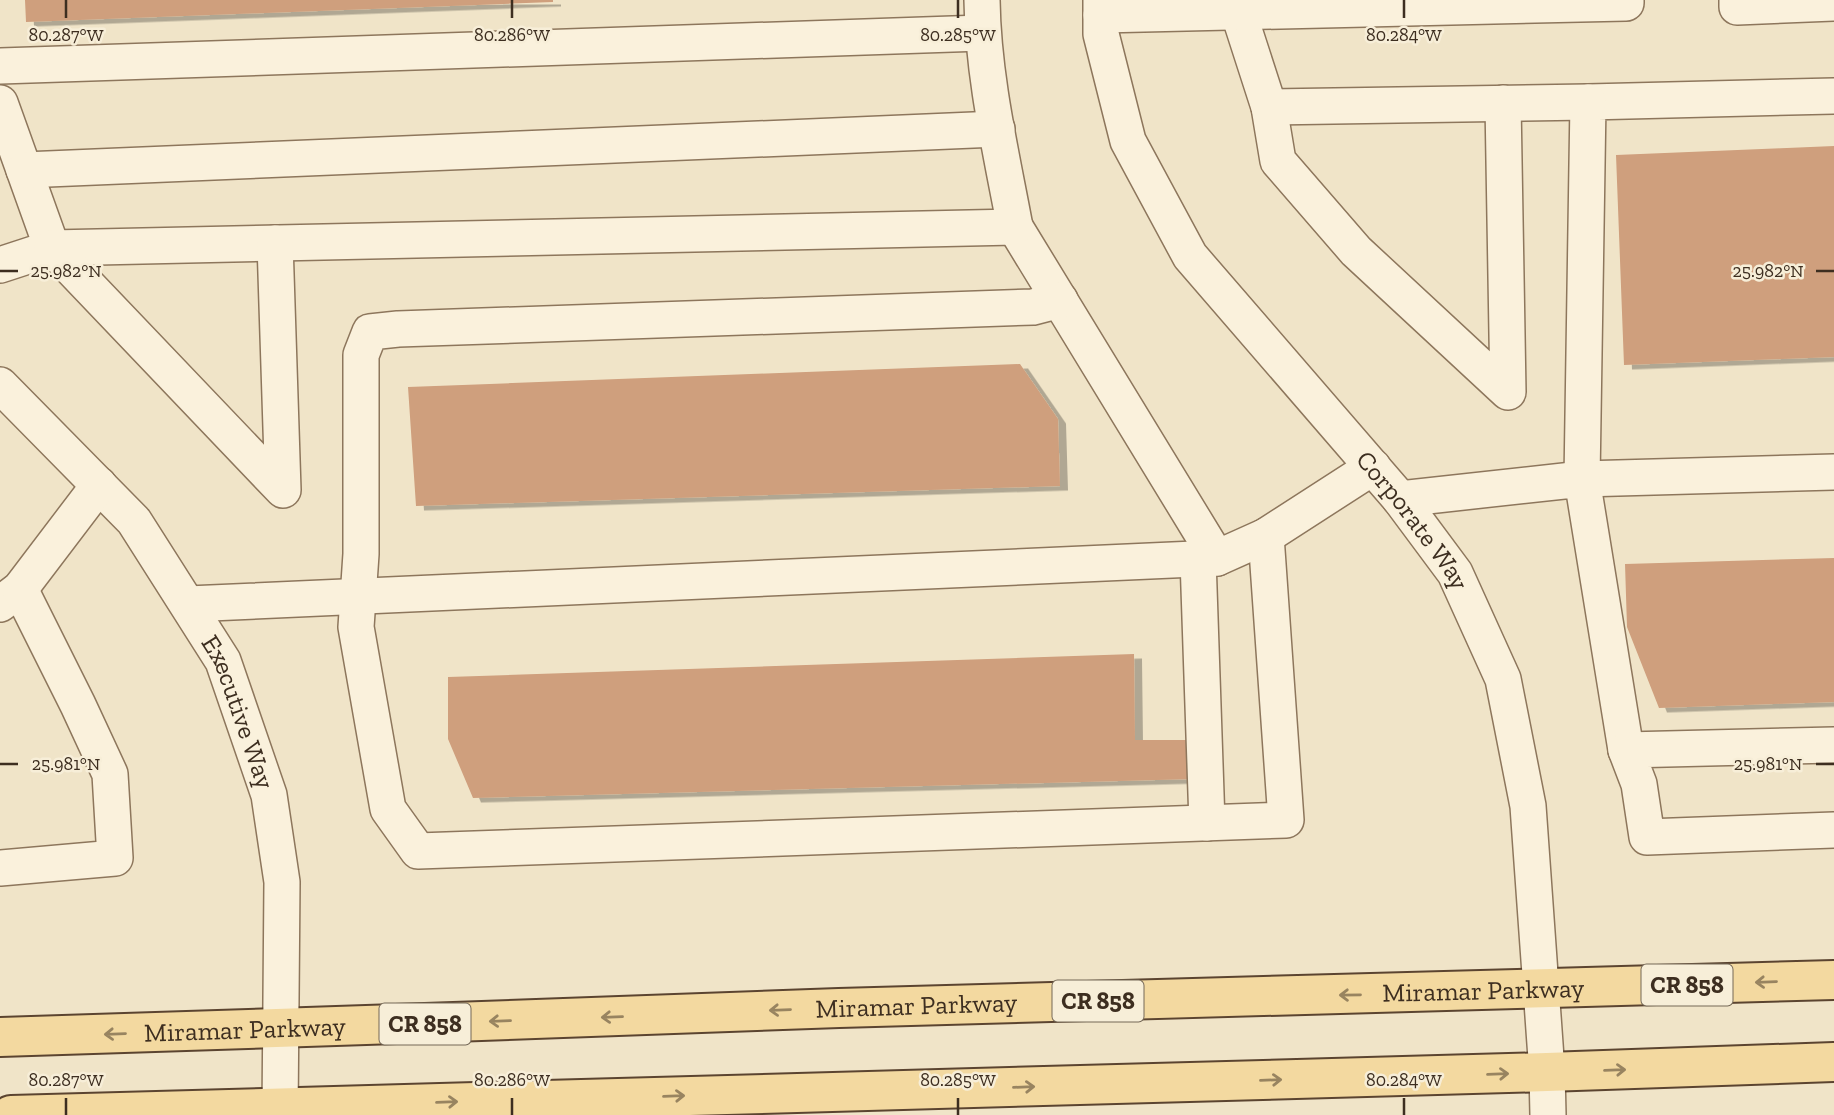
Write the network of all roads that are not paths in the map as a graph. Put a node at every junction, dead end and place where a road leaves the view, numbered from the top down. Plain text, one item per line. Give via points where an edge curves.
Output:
1 (1626, 0) edge
2 (1737, 0) edge
3 (1508, 3) edge
4 (1834, 3) edge
5 (1238, 6) edge
6 (1101, 7) edge
7 (982, 17) edge
8 (0, 66) edge
9 (1834, 96) edge
10 (1588, 102) junction
11 (0, 103) edge
12 (1503, 103) junction
13 (1269, 107) junction
14 (997, 129) junction
15 (24, 170) junction
16 (1014, 227) junction
17 (275, 243) junction
18 (52, 248) junction
19 (0, 265) edge
20 (1060, 300) junction
21 (0, 384) edge
22 (1373, 467) junction
23 (1834, 472) edge
24 (1582, 479) junction
25 (99, 485) junction
26 (1400, 499) junction
27 (1266, 536) junction
28 (1208, 558) junction
29 (10, 596) edge
30 (358, 597) junction
31 (188, 604) junction
32 (1834, 744) edge
33 (1626, 750) junction
34 (1207, 823) junction
35 (1834, 830) edge
36 (0, 868) edge
37 (1834, 979) edge
38 (1541, 990) junction
39 (281, 1029) junction
40 (0, 1037) edge
41 (1834, 1062) edge
42 (1547, 1072) junction
43 (280, 1111) edge
44 (11, 1115) edge
45 (1548, 1115) edge

1 - 3 street
2 - 4 street via 1737,7
3 - 5 street
5 - 6 street
5 - 13 street
6 - 22 street, Corporate Way via 1101,34 1128,141 1190,256
7 - 8 street
7 - 14 street
9 - 10 street
10 - 12 street
10 - 24 street
11 - 15 street
12 - 13 street
12 - 13 street via 1508,392 1356,251 1278,161
14 - 15 street
14 - 16 street
15 - 18 street
16 - 17 street
16 - 20 street
17 - 18 street
17 - 18 street via 283,489
18 - 19 street
20 - 28 street
20 - 30 street via 1033,307 370,332 361,355
21 - 25 street, Executive Way
22 - 26 street, Corporate Way
22 - 27 street
23 - 24 street
24 - 26 street
24 - 33 street
25 - 29 street
25 - 31 street, Executive Way via 134,521
26 - 38 street, Corporate Way via 1455,573 1503,679 1528,806
27 - 28 street
27 - 34 street via 1286,820
28 - 30 street
28 - 34 street
29 - 36 street via 78,705 110,774 115,858
30 - 31 street
30 - 34 street via 356,627 388,809 418,851
31 - 39 street, Executive Way via 223,661 269,795 282,882
32 - 33 street
33 - 35 street via 1639,784 1647,837
37 -> 38 main road, Miramar Parkway / CR 858
38 -> 39 main road, Miramar Parkway / CR 858 via 841,1008
38 - 42 street, Corporate Way
39 -> 40 main road, Miramar Parkway / CR 858
39 - 43 street, Executive Way
42 -> 41 main road
43 -> 42 main road
42 - 45 street, Corporate Way
43 - 44 main road

